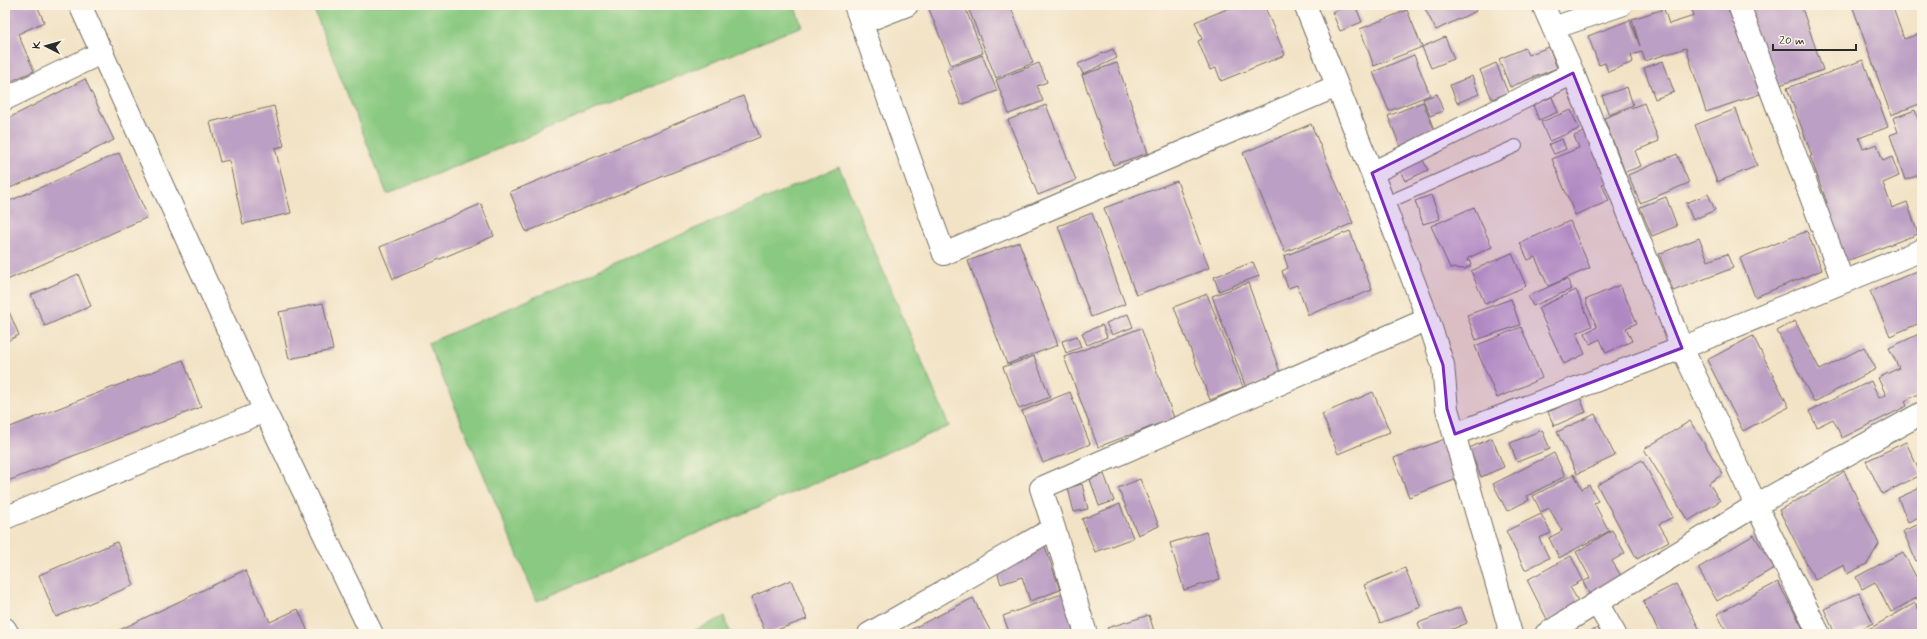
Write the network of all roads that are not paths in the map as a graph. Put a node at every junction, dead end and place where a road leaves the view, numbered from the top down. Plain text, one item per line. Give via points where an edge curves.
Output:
1 (80, 5) edge
2 (907, 5) edge
3 (1305, 5) edge
4 (1543, 5) edge
5 (1622, 5) edge
6 (1739, 5) edge
7 (858, 14) edge
8 (1553, 28) junction
9 (103, 52) junction
10 (1573, 73) junction
11 (1337, 86) junction
12 (5, 99) edge
13 (1516, 146) dead end
14 (1372, 173) junction
15 (1384, 204) junction
16 (1922, 250) edge
17 (1843, 282) junction
18 (1428, 319) junction
19 (1682, 348) junction
20 (265, 411) junction
21 (1922, 413) edge
22 (1455, 434) junction
23 (1756, 505) junction
24 (5, 518) edge
25 (1054, 528) junction
26 (1597, 603) junction
27 (5, 629) edge
28 (8, 634) edge
29 (372, 634) edge
30 (870, 634) edge
31 (1086, 634) edge
32 (1511, 634) edge
33 (1546, 634) edge
34 (1615, 634) edge
35 (1819, 634) edge

1 - 9 street
2 - 7 street
3 - 11 street
4 - 8 street
5 - 8 street
6 - 17 street
7 - 11 street via 944,254
8 - 10 street
9 - 12 street
9 - 20 street
10 - 14 street
10 - 19 street
11 - 14 street
13 - 15 lane
14 - 15 street
15 - 18 street
16 - 17 street
17 - 19 street
18 - 22 street via 1443,366 1447,409
18 - 25 street via 1041,488
19 - 22 street
19 - 23 street
20 - 24 street
20 - 29 street
21 - 23 street
22 - 32 street
23 - 26 street
23 - 35 street
25 - 30 street
25 - 31 street
26 - 33 street
26 - 34 street
27 - 28 street

